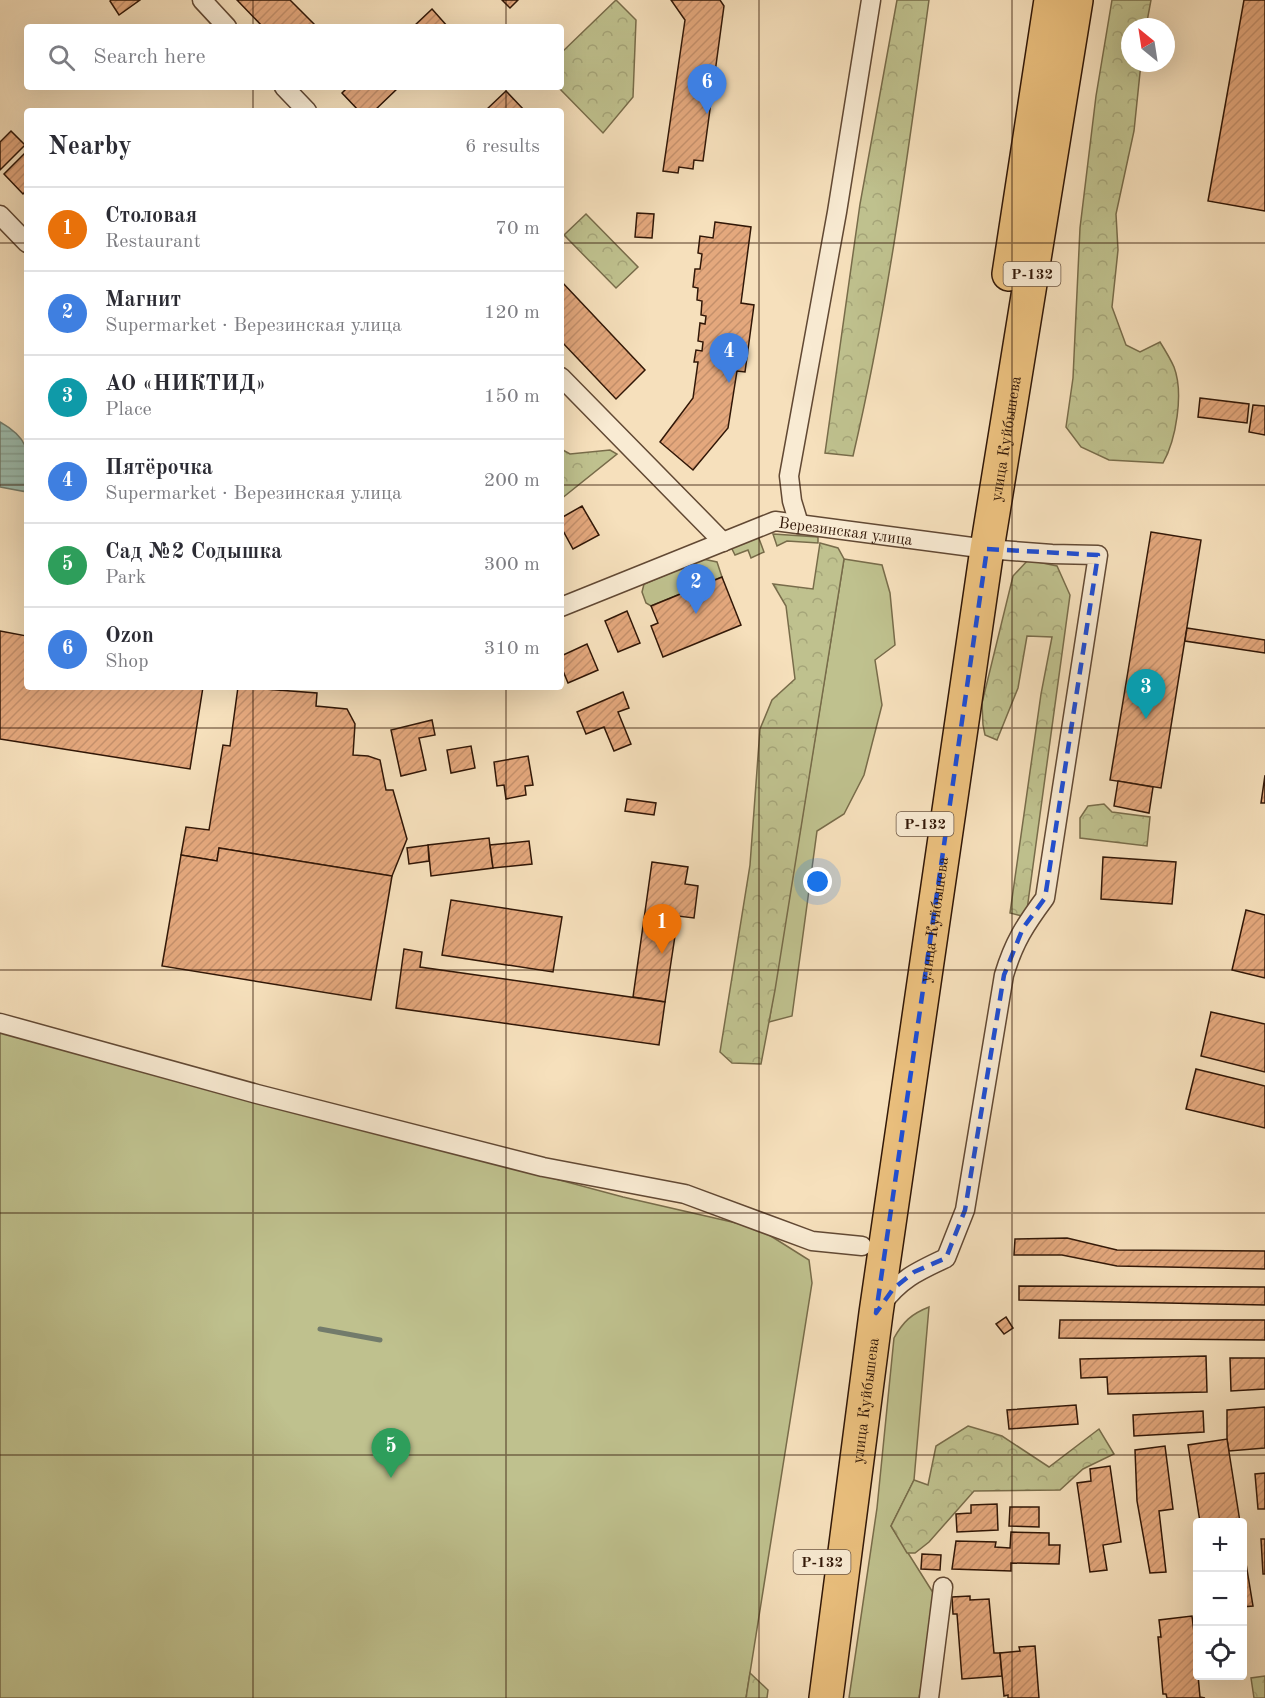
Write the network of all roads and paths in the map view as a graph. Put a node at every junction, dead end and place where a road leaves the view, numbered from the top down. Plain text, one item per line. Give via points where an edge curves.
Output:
1 (202, 0) edge
2 (871, 0) edge
3 (1051, 0) edge
4 (1076, 0) edge
5 (224, 24) edge
6 (287, 90) edge
7 (304, 108) edge
8 (0, 215) edge
9 (24, 240) edge
10 (564, 380) edge
11 (799, 524) junction
12 (723, 542) junction
13 (976, 548) junction
14 (564, 606) edge
15 (0, 1023) edge
16 (862, 1246) junction
17 (876, 1313) junction
18 (943, 1587) dead end
19 (802, 1698) edge
20 (826, 1698) edge
21 (929, 1698) edge

1 - 5 street
2 - 11 street via 789,476
3 - 13 highway, улица Куйбышева / Р-132
4 - 13 highway, улица Куйбышева / Р-132
6 - 7 street
8 - 9 street
10 - 12 street
11 - 12 street, Верезинская улица via 775,521
11 - 13 street, Верезинская улица
12 - 14 street, Верезинская улица
13 - 16 highway, улица Куйбышева / Р-132
13 - 17 highway, улица Куйбышева / Р-132
13 - 17 street, Верезинская улица via 1098,555 1045,898 1017,939 1004,975 965,1210 946,1258 914,1272 893,1289
15 - 16 street via 543,1167 685,1194 812,1241
16 - 19 highway, улица Куйбышева / Р-132
17 - 20 highway, улица Куйбышева / Р-132
18 - 21 street

